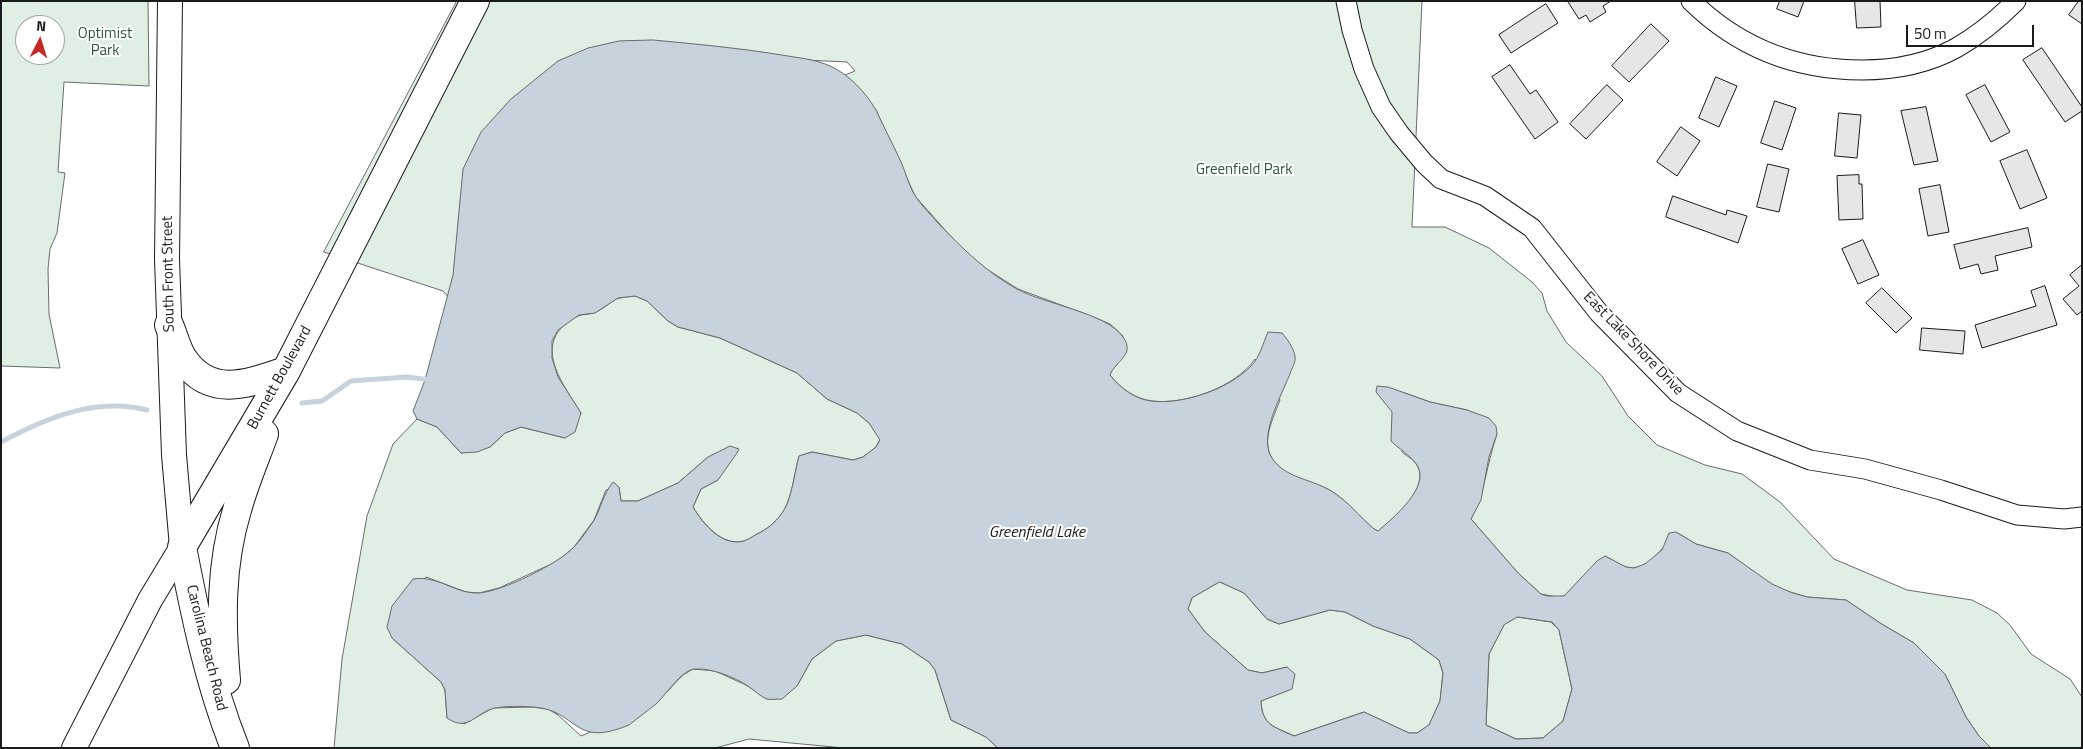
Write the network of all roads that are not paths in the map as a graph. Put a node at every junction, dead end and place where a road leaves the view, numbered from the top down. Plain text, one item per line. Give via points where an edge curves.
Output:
1 (170, 1) edge
2 (475, 1) edge
3 (1346, 1) edge
4 (1691, 1) edge
5 (2016, 1) edge
6 (169, 324) junction
7 (286, 370) junction
8 (2082, 517) edge
9 (182, 547) junction
10 (233, 743) edge
11 (74, 748) edge

1 - 6 main road, South Front Street
2 - 7 highway, Burnett Boulevard
3 - 8 street, East Lake Shore Drive via 1364,69 1381,107 1399,134 1441,178 1485,196 1532,228 1599,314 1678,393 1737,430 1810,460 1865,470 1941,490 2018,515 2064,519
4 - 5 street via 1722,28 1774,56 1837,70 1901,68 1932,59 1975,36
6 - 7 highway via 184,360 198,375 217,385 246,384
6 - 9 main road, South Front Street via 174,455
7 - 9 highway, Burnett Boulevard
7 - 10 highway via 236,510 224,571 222,625
9 - 10 highway, Carolina Beach Road via 214,686
9 - 11 main road, Burnett Boulevard via 150,600

